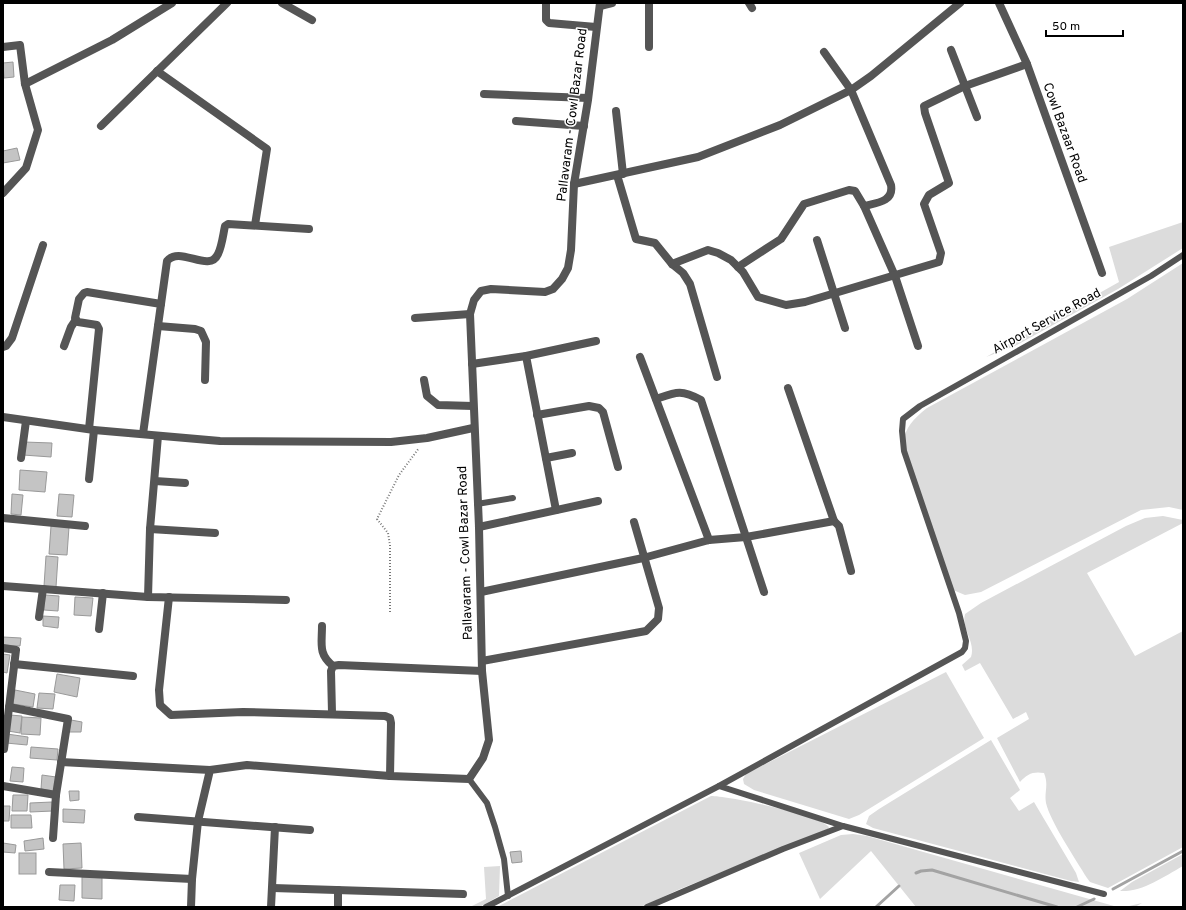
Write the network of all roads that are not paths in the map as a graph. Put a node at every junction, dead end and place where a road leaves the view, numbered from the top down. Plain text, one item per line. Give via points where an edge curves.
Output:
1 (172, 3) edge
2 (227, 3) edge
3 (282, 3) edge
4 (546, 3) edge
5 (612, 3) edge
6 (649, 3) edge
7 (960, 3) edge
8 (999, 3) edge
9 (600, 4) edge
10 (312, 20) dead end
11 (596, 27) junction
12 (3, 47) edge
13 (649, 47) dead end
14 (951, 50) dead end
15 (824, 52) dead end
16 (1027, 64) junction
17 (157, 71) junction
18 (25, 84) junction
19 (965, 86) junction
20 (851, 90) junction
21 (484, 94) dead end
22 (588, 98) junction
23 (616, 111) dead end
24 (977, 117) dead end
25 (516, 121) dead end
26 (101, 126) dead end
27 (584, 126) junction
28 (620, 174) junction
29 (574, 184) junction
30 (3, 193) edge
31 (864, 206) junction
32 (255, 225) junction
33 (309, 229) dead end
34 (817, 240) dead end
35 (43, 245) dead end
36 (1183, 255) edge
37 (672, 264) junction
38 (738, 267) junction
39 (1102, 273) dead end
40 (895, 276) junction
41 (834, 294) junction
42 (161, 304) junction
43 (470, 314) junction
44 (415, 318) dead end
45 (75, 321) junction
46 (158, 326) junction
47 (845, 328) dead end
48 (596, 341) dead end
49 (64, 346) dead end
50 (918, 346) dead end
51 (3, 347) edge
52 (526, 356) junction
53 (640, 357) dead end
54 (472, 364) junction
55 (717, 377) dead end
56 (205, 380) dead end
57 (424, 380) dead end
58 (788, 388) dead end
59 (656, 399) junction
60 (473, 406) junction
61 (537, 415) junction
62 (3, 417) edge
63 (26, 420) junction
64 (473, 428) junction
65 (91, 430) junction
66 (143, 434) junction
67 (158, 436) junction
68 (572, 454) dead end
69 (21, 458) dead end
70 (546, 458) junction
71 (618, 467) dead end
72 (89, 479) dead end
73 (155, 481) junction
74 (185, 483) dead end
75 (513, 498) dead end
76 (598, 501) dead end
77 (478, 504) junction
78 (556, 510) junction
79 (3, 518) edge
80 (834, 521) junction
81 (634, 522) dead end
82 (85, 526) dead end
83 (479, 527) junction
84 (150, 529) junction
85 (215, 533) dead end
86 (746, 537) junction
87 (709, 540) junction
88 (643, 558) junction
89 (851, 571) dead end
90 (3, 586) edge
91 (42, 589) junction
92 (481, 592) junction
93 (764, 592) dead end
94 (103, 594) junction
95 (148, 597) junction
96 (169, 597) junction
97 (286, 600) dead end
98 (39, 617) dead end
99 (322, 626) dead end
100 (99, 629) dead end
101 (3, 648) edge
102 (482, 661) junction
103 (14, 664) junction
104 (333, 666) junction
105 (482, 671) junction
106 (133, 676) dead end
107 (9, 707) junction
108 (332, 713) junction
109 (4, 749) edge
110 (61, 762) junction
111 (210, 770) junction
112 (390, 776) junction
113 (469, 779) junction
114 (3, 786) edge
115 (719, 786) junction
116 (56, 795) junction
117 (138, 817) dead end
118 (198, 821) junction
119 (843, 826) junction
120 (275, 827) junction
121 (310, 830) dead end
122 (52, 838) dead end
123 (49, 872) dead end
124 (192, 879) junction
125 (273, 888) junction
126 (338, 890) junction
127 (463, 894) dead end
128 (1104, 894) dead end
129 (508, 896) junction
130 (191, 907) edge
131 (271, 907) edge
132 (338, 907) edge
133 (486, 907) edge
134 (647, 907) edge

1 - 18 street via 112,40
2 - 17 street
3 - 10 street
4 - 11 street via 546,20 549,23
5 - 9 street
6 - 13 street
7 - 20 street
8 - 16 street, Cowl Bazaar Road
9 - 11 street, Pallavaram - Cowl Bazar Road
11 - 22 street, Pallavaram - Cowl Bazar Road
12 - 18 street via 20,45
14 - 19 street
15 - 20 street
16 - 19 street
16 - 39 street, Cowl Bazaar Road
17 - 26 street
17 - 32 street via 267,149
18 - 30 street via 38,130 26,168
19 - 24 street
19 - 40 street via 924,106 949,183 929,195 924,204 941,258 939,262
20 - 28 street via 780,125 698,157
20 - 31 street via 892,190 888,199
21 - 22 street
22 - 27 street, Pallavaram - Cowl Bazar Road
23 - 28 street
25 - 27 street
27 - 29 street, Pallavaram - Cowl Bazar Road
28 - 29 street
28 - 37 street via 636,239 655,243
29 - 43 street, Pallavaram - Cowl Bazar Road via 571,250 568,268 562,279 553,289 545,292 491,289 481,291 474,300
31 - 38 street via 855,191 849,190 804,204 781,239
31 - 40 street
32 - 33 street
32 - 42 street via 234,223 224,226 218,254 213,260 206,262 176,255 170,257 167,261
34 - 41 street
35 - 51 street via 12,338
36 - 115 lane, Airport Service Road via 1151,276 920,406 903,419 904,451 959,613 966,641 965,648 955,656
37 - 38 street via 708,250 725,256
37 - 55 street via 683,273 690,284
38 - 41 street via 758,297 767,300 786,305
40 - 41 street
40 - 50 street
41 - 47 street
42 - 45 street via 84,293 79,299
42 - 46 street
43 - 44 street
43 - 54 street, Pallavaram - Cowl Bazar Road
45 - 49 street
45 - 65 street via 97,325 99,329
46 - 56 street via 201,331 206,342
46 - 66 street
48 - 52 street
52 - 54 street
52 - 61 street
53 - 59 street
54 - 60 street, Pallavaram - Cowl Bazar Road
57 - 60 street via 427,396 438,405
58 - 80 street
59 - 86 street via 678,391 701,400
59 - 87 street
60 - 64 street, Pallavaram - Cowl Bazar Road
61 - 70 street
61 - 71 street via 589,406 599,408 603,412
62 - 63 street
63 - 65 street
63 - 69 street
64 - 67 street via 427,438 391,442 220,441
64 - 77 street, Pallavaram - Cowl Bazar Road
65 - 66 street
65 - 72 street
66 - 67 street
67 - 73 street
68 - 70 street
70 - 78 street
73 - 74 street
73 - 84 street
75 - 77 lane
76 - 78 street
77 - 83 street, Pallavaram - Cowl Bazar Road
78 - 83 street
79 - 82 street
80 - 86 street
80 - 89 street via 839,526
81 - 88 street
83 - 92 street, Pallavaram - Cowl Bazar Road
84 - 85 street
84 - 95 street
86 - 87 street
86 - 93 street
87 - 88 street
88 - 92 street
88 - 102 street via 659,608 658,620 646,631
90 - 91 street
91 - 94 street
91 - 98 street
92 - 102 street, Pallavaram - Cowl Bazar Road
94 - 95 street
94 - 100 street
95 - 96 street
96 - 97 street
96 - 108 street via 159,690 160,705 171,715 243,712
99 - 104 street via 324,659
101 - 103 street via 16,650
102 - 105 street, Pallavaram - Cowl Bazar Road
103 - 106 street
103 - 107 street
104 - 105 street via 339,664
104 - 108 street
105 - 113 street, Pallavaram - Cowl Bazar Road via 489,740 483,758
107 - 109 street
107 - 110 street via 68,719
108 - 112 street via 390,718
110 - 111 street
110 - 116 street
111 - 112 street via 247,765
111 - 118 street
112 - 113 street
113 - 129 lane via 487,803 496,827 504,859
114 - 116 street
115 - 119 lane
115 - 129 lane
116 - 122 street
117 - 118 street
118 - 120 street
118 - 124 street
119 - 128 lane
119 - 134 lane
120 - 121 street
120 - 125 street
123 - 124 street
124 - 130 street
125 - 126 street
125 - 131 street
126 - 127 street
126 - 132 street
129 - 133 lane

